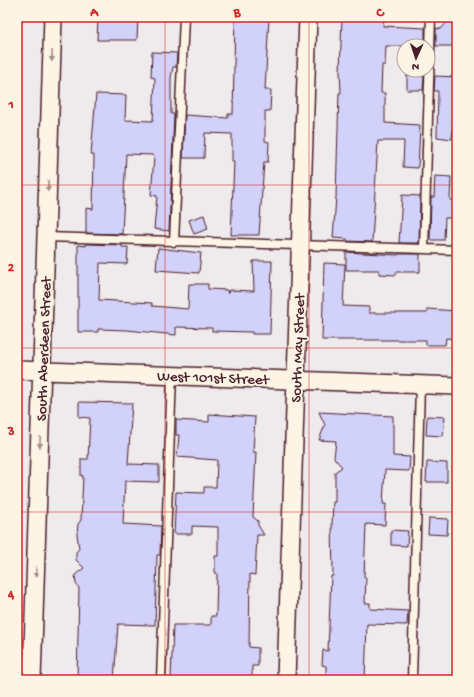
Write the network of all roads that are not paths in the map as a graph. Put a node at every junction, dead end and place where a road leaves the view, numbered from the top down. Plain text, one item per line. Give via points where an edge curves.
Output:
1 (53, 17) edge
2 (184, 17) edge
3 (308, 17) edge
4 (431, 17) edge
5 (46, 237) junction
6 (174, 242) junction
7 (300, 246) junction
8 (424, 249) junction
9 (457, 250) edge
10 (17, 370) edge
11 (42, 371) junction
12 (172, 375) junction
13 (296, 380) junction
14 (420, 385) junction
15 (457, 386) edge
16 (32, 680) edge
17 (161, 680) edge
18 (286, 680) edge
19 (412, 680) edge

1 -> 5 street, South Aberdeen Street
2 - 6 lane
3 - 7 street, South May Street
4 - 8 lane
5 - 6 lane
5 - 11 street, South Aberdeen Street
6 - 7 lane
7 - 8 lane
7 - 13 street, South May Street
8 - 9 lane
10 - 11 street, West 101st Street
11 - 12 street, West 101st Street
11 -> 16 street, South Aberdeen Street
12 - 13 street, West 101st Street
12 - 17 lane
13 - 14 street, West 101st Street
13 - 18 street, South May Street
14 - 15 street, West 101st Street
14 - 19 lane

